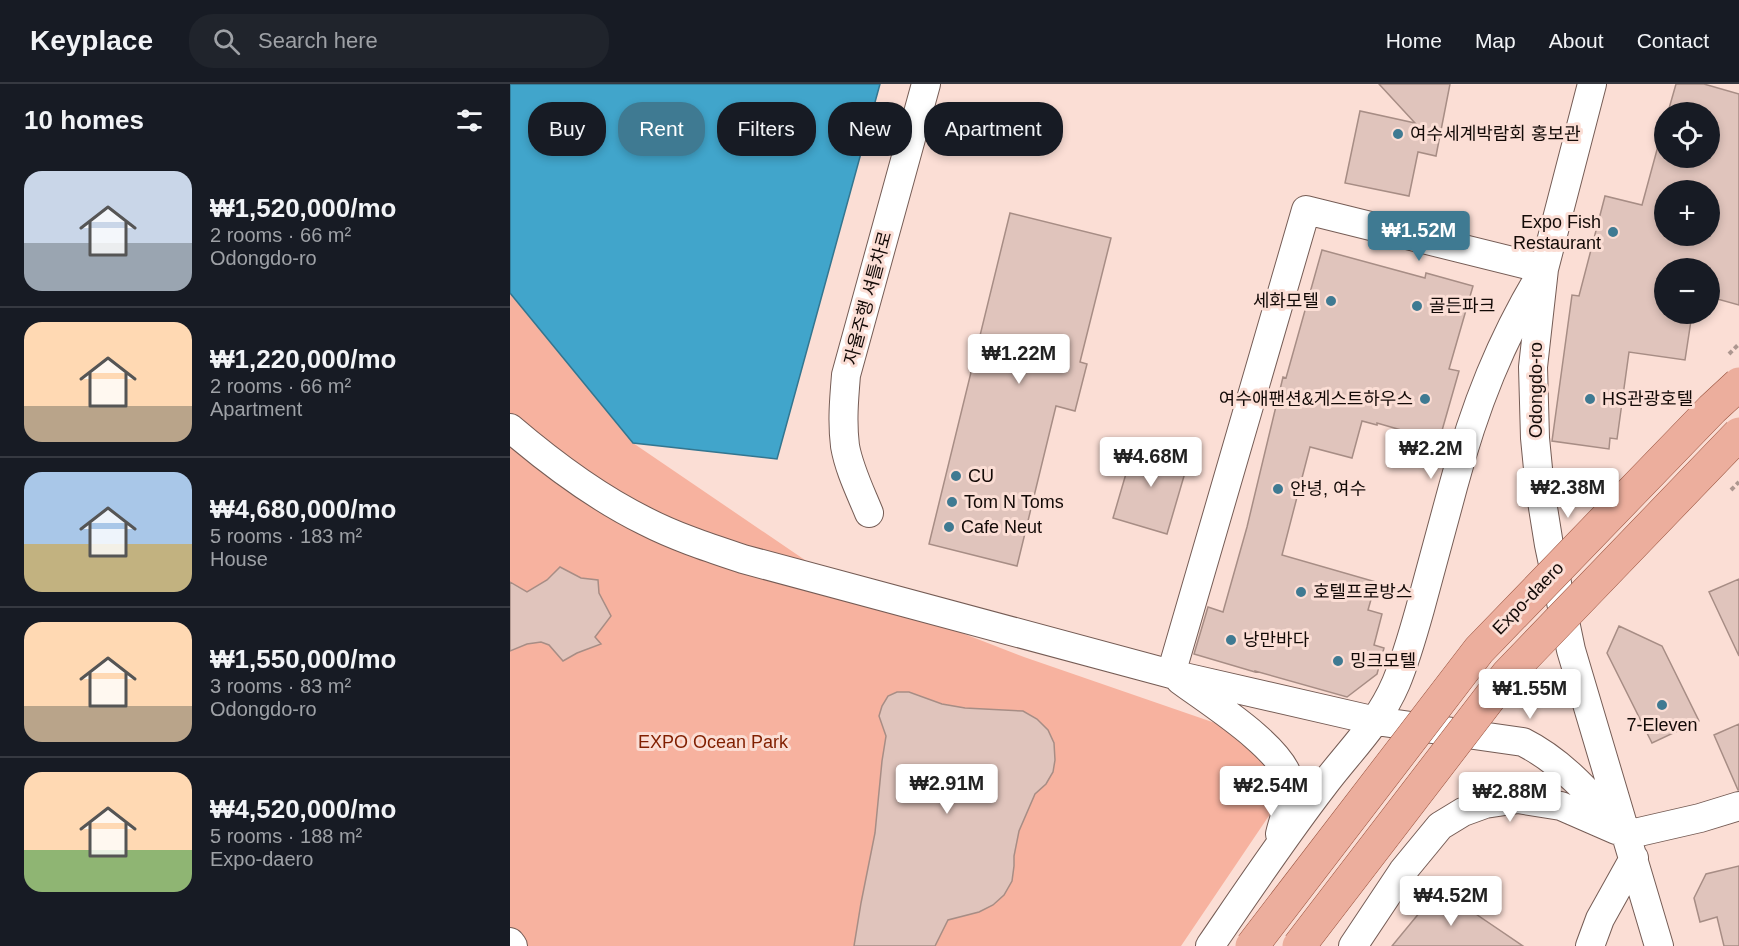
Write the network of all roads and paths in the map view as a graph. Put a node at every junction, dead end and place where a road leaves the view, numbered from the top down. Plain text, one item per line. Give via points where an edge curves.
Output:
1 (926, 84) edge
2 (1592, 84) edge
3 (1544, 269) junction
4 (1739, 384) edge
5 (510, 428) edge
6 (1739, 434) edge
7 (869, 513) dead end
8 (1171, 674) junction
9 (1376, 721) junction
10 (1739, 806) edge
11 (1630, 846) junction
12 (1275, 851) junction
13 (510, 942) edge
14 (513, 946) edge
15 (1210, 946) edge
16 (1252, 946) edge
17 (1299, 946) edge
18 (1353, 946) edge
19 (1590, 946) edge
20 (1659, 946) edge

1 - 7 street, 자율주행 셔틀차로 via 846,375 845,448
2 - 3 street, Odongdo-ro
3 - 8 street via 1306,210
3 - 9 street via 1506,336 1477,407 1403,665
3 - 11 street, Odongdo-ro via 1533,367 1540,489 1571,650
4 - 16 main road, Expo-daero, bridge via 1479,650
5 - 8 street, Odongdo-ro via 616,505 698,544 846,588
6 - 17 main road, bridge via 1508,675
8 - 9 street, Odongdo-ro
8 - 12 street via 1260,741 1283,764 1290,792
9 - 11 street, Odongdo-ro via 1523,742 1570,774
9 - 12 street
10 - 11 street
11 - 18 street via 1561,806 1501,800 1463,812 1440,826 1403,871
11 - 19 street
11 - 20 street, Odongdo-ro
12 - 15 street
13 - 14 street

